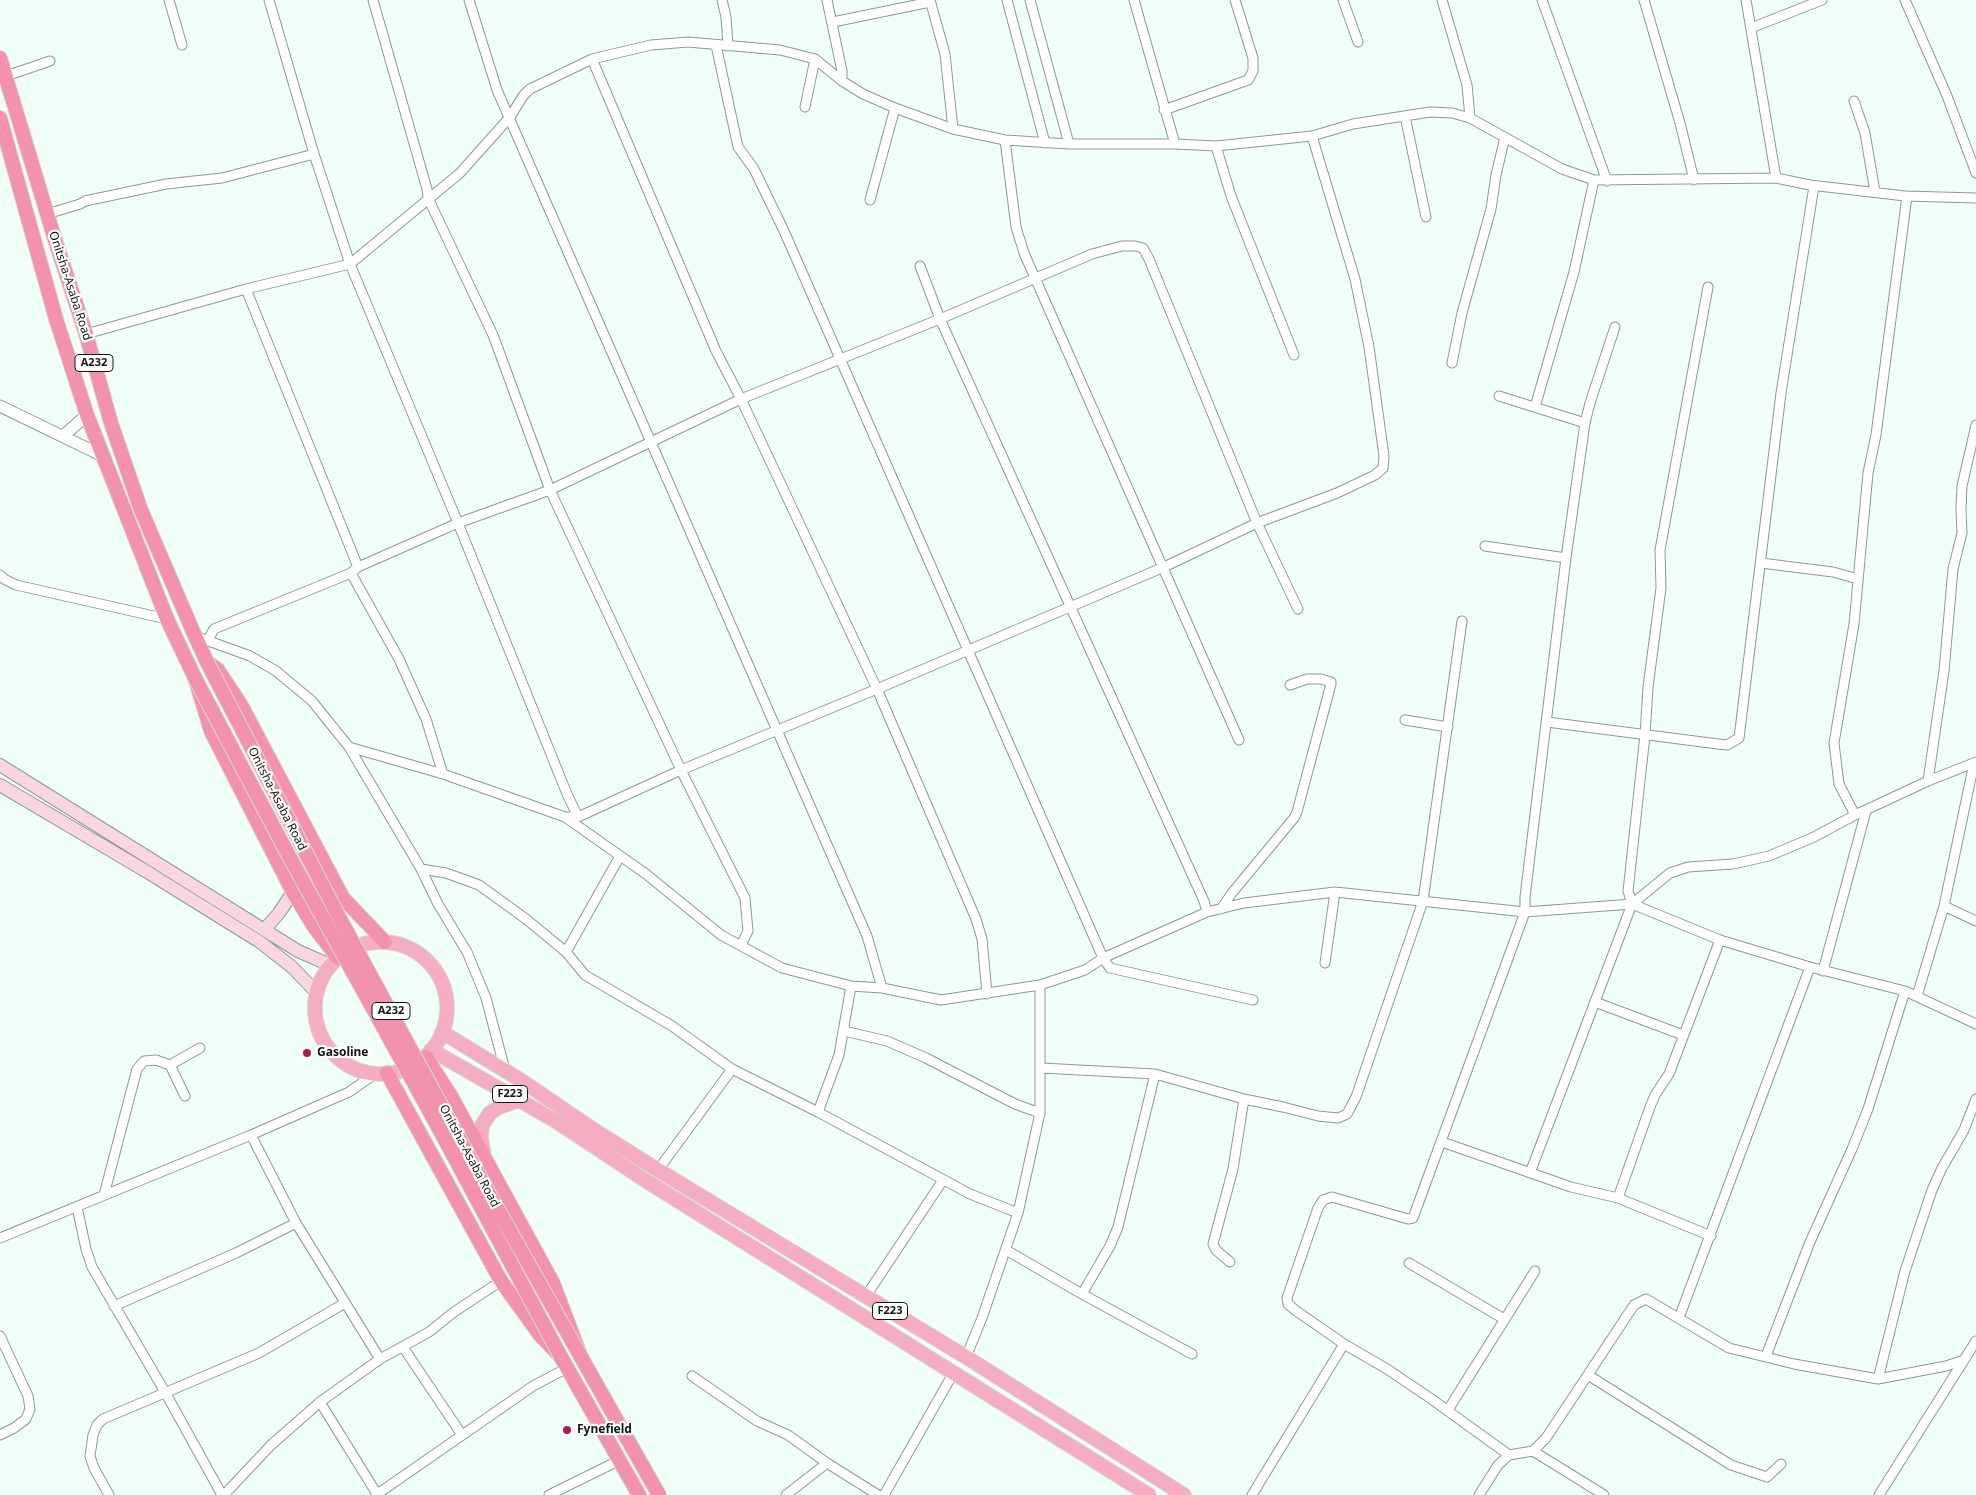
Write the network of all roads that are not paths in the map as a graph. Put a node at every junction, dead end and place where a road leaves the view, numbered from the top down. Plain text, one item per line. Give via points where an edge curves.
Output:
1 (169, 0) edge
2 (269, 0) edge
3 (373, 0) edge
4 (469, 0) edge
5 (722, 0) edge
6 (827, 0) edge
7 (1007, 0) edge
8 (1030, 0) edge
9 (1134, 0) edge
10 (1235, 0) edge
11 (1343, 0) edge
12 (1442, 0) edge
13 (1542, 0) edge
14 (1644, 0) edge
15 (1746, 0) edge
16 (1822, 0) edge
17 (1905, 0) edge
18 (930, 1) edge
19 (833, 22) junction
20 (1750, 28) junction
21 (1358, 42) dead end
22 (182, 45) dead end
23 (716, 45) junction
24 (728, 46) junction
25 (0, 58) edge
26 (592, 59) junction
27 (815, 59) junction
28 (50, 61) dead end
29 (6, 76) junction
30 (842, 81) junction
31 (1854, 101) dead end
32 (805, 107) dead end
33 (895, 108) junction
34 (1164, 110) junction
35 (1405, 116) junction
36 (510, 117) junction
37 (0, 118) edge
38 (1470, 118) junction
39 (952, 129) junction
40 (1312, 136) junction
41 (1504, 137) junction
42 (1005, 140) junction
43 (1046, 142) junction
44 (1069, 144) junction
45 (1175, 144) junction
46 (1216, 146) junction
47 (314, 154) junction
48 (1976, 173) edge
49 (1776, 178) junction
50 (1594, 180) junction
51 (1694, 180) junction
52 (1607, 181) junction
53 (1814, 186) junction
54 (1875, 192) junction
55 (1908, 196) junction
56 (428, 198) junction
57 (1976, 198) edge
58 (870, 200) dead end
59 (47, 214) junction
60 (1426, 217) dead end
61 (55, 240) junction
62 (36, 249) junction
63 (350, 264) junction
64 (920, 266) dead end
65 (1036, 279) junction
66 (1708, 286) dead end
67 (246, 289) junction
68 (940, 320) junction
69 (1615, 327) dead end
70 (86, 334) junction
71 (1294, 354) dead end
72 (840, 358) junction
73 (1452, 363) dead end
74 (1499, 396) dead end
75 (741, 399) junction
76 (0, 406) edge
77 (1535, 407) junction
78 (87, 415) junction
79 (1585, 423) junction
80 (1976, 425) edge
81 (63, 436) junction
82 (651, 443) junction
83 (103, 456) junction
84 (550, 490) junction
85 (458, 523) junction
86 (1257, 523) junction
87 (1485, 546) dead end
88 (1566, 558) junction
89 (1761, 563) junction
90 (358, 567) junction
91 (1164, 567) junction
92 (351, 573) junction
93 (0, 575) edge
94 (1858, 579) junction
95 (1069, 606) junction
96 (1298, 609) dead end
97 (166, 619) junction
98 (1462, 621) dead end
99 (201, 638) junction
100 (968, 650) junction
101 (208, 662) junction
102 (195, 678) junction
103 (1290, 685) dead end
104 (877, 689) junction
105 (1405, 720) dead end
106 (1547, 722) junction
107 (1448, 727) junction
108 (776, 730) junction
109 (1644, 735) junction
110 (1239, 740) dead end
111 (349, 747) junction
112 (1975, 762) edge
113 (0, 765) edge
114 (681, 770) junction
115 (443, 774) junction
116 (1928, 780) junction
117 (0, 785) edge
118 (1866, 811) junction
119 (1855, 815) junction
120 (578, 816) junction
121 (565, 818) junction
122 (620, 856) junction
123 (422, 869) junction
124 (293, 892) junction
125 (1335, 892) junction
126 (1423, 901) junction
127 (1632, 904) junction
128 (1944, 906) junction
129 (1221, 909) junction
130 (1207, 912) junction
131 (1525, 912) junction
132 (1976, 921) edge
133 (265, 929) junction
134 (1720, 940) junction
135 (385, 942) junction
136 (741, 945) junction
137 (566, 952) junction
138 (1103, 958) junction
139 (334, 962) junction
140 (1325, 963) dead end
141 (1810, 967) junction
142 (1823, 971) junction
143 (1040, 985) junction
144 (851, 986) junction
145 (882, 988) junction
146 (1904, 991) junction
147 (317, 992) junction
148 (987, 994) junction
149 (1917, 996) junction
150 (1253, 1000) dead end
151 (1595, 1002) junction
152 (1976, 1024) edge
153 (844, 1031) junction
154 (442, 1032) junction
155 (1683, 1035) junction
156 (200, 1048) dead end
157 (429, 1053) junction
158 (170, 1065) junction
159 (1041, 1068) junction
160 (732, 1069) junction
161 (504, 1070) junction
162 (382, 1073) junction
163 (1155, 1074) junction
164 (185, 1096) dead end
165 (1244, 1099) junction
166 (1976, 1099) edge
167 (520, 1100) junction
168 (818, 1112) junction
169 (1040, 1113) junction
170 (251, 1135) junction
171 (590, 1136) junction
172 (1442, 1142) junction
173 (485, 1159) junction
174 (658, 1170) junction
175 (1530, 1173) junction
176 (943, 1180) junction
177 (104, 1195) junction
178 (1618, 1198) junction
179 (77, 1207) junction
180 (1018, 1213) junction
181 (296, 1223) junction
182 (1711, 1236) junction
183 (0, 1238) edge
184 (1006, 1250) junction
185 (1230, 1262) dead end
186 (1409, 1263) dead end
187 (1535, 1271) dead end
188 (501, 1281) junction
189 (1082, 1294) junction
190 (866, 1296) junction
191 (345, 1303) junction
192 (114, 1306) junction
193 (1679, 1318) junction
194 (1504, 1319) junction
195 (0, 1336) edge
196 (1976, 1340) edge
197 (1344, 1344) junction
198 (403, 1347) junction
199 (1192, 1354) dead end
200 (1766, 1356) junction
201 (581, 1357) junction
202 (966, 1357) junction
203 (380, 1359) junction
204 (1964, 1360) junction
205 (564, 1363) junction
206 (954, 1372) junction
207 (1588, 1375) junction
208 (692, 1376) dead end
209 (1878, 1380) junction
210 (165, 1392) junction
211 (320, 1402) junction
212 (1448, 1410) junction
213 (0, 1435) edge
214 (462, 1435) junction
215 (1533, 1451) junction
216 (1509, 1455) junction
217 (620, 1460) junction
218 (827, 1463) junction
219 (1781, 1464) dead end
220 (646, 1471) junction
221 (632, 1482) junction
222 (110, 1495) edge
223 (223, 1495) edge
224 (377, 1495) edge
225 (549, 1495) edge
226 (639, 1495) edge
227 (659, 1495) edge
228 (786, 1495) edge
229 (878, 1495) edge
230 (884, 1495) edge
231 (1149, 1495) edge
232 (1184, 1495) edge
233 (1252, 1495) edge
234 (1478, 1495) edge
235 (1604, 1495) edge
236 (1879, 1495) edge

1 - 22 street
2 - 47 street
3 - 56 street
4 - 36 street via 497,90
5 - 24 street
6 - 19 street
7 - 43 street
8 - 44 street
9 - 34 street
10 - 34 street via 1253,58 1253,71 1248,80
11 - 21 street
12 - 38 street via 1467,85
13 - 52 street
14 - 51 street
15 - 20 street
16 - 20 street
17 - 48 street
18 - 19 street
18 - 39 street via 945,54
19 - 30 street
20 - 49 street
23 - 24 street
23 - 26 street via 688,42 652,45
23 - 72 street via 738,147 754,169 784,230
24 - 27 street via 780,50
25 - 29 highway, Onitsha-Asaba Road / A232
26 - 36 street via 530,90
26 - 75 street via 716,351
27 - 30 street
27 - 32 street
28 - 29 street
29 - 59 highway, Onitsha-Asaba Road / A232
30 - 33 street
31 - 54 street via 1865,134
33 - 39 street
33 - 58 street
34 - 45 street
35 - 38 street via 1430,112
35 - 40 street via 1354,124
35 - 60 street
36 - 56 street via 460,173
36 - 82 street
37 - 62 highway, A232
38 - 41 street
39 - 42 street
40 - 46 street
40 - 86 street via 1355,279 1369,347 1383,468 1337,493
41 - 50 street via 1562,169
41 - 73 street via 1491,209 1462,313
42 - 43 street
42 - 65 street via 1016,227
43 - 44 street
44 - 45 street
45 - 46 street
46 - 71 street via 1231,196
47 - 59 street via 222,178 166,184 85,201
47 - 63 street
49 - 51 street
49 - 53 street
50 - 52 street
50 - 77 street via 1574,272
51 - 52 street
53 - 54 street
53 - 89 street via 1780,403
54 - 55 street
55 - 57 street
55 - 94 street via 1868,473
56 - 63 street
56 - 84 street via 493,335
59 - 61 highway, Onitsha-Asaba Road / A232
61 - 62 highway
61 - 70 highway, Onitsha-Asaba Road / A232
62 - 78 highway, A232
63 - 67 street
63 - 85 street
64 - 68 street
65 - 68 street
65 - 86 street via 1092,254 1122,246 1143,248
65 - 91 street
66 - 109 street via 1660,550 1661,588
67 - 70 street
67 - 90 street
68 - 72 street
68 - 95 street
69 - 79 street
70 - 99 highway, Onitsha-Asaba Road / A232 via 111,423 141,510
72 - 75 street
72 - 100 street
74 - 77 street
75 - 82 street
75 - 104 street
76 - 81 street
77 - 79 street
78 - 81 street
78 - 83 highway, A232
79 - 88 street
80 - 116 street via 1962,486 1962,533 1953,570 1944,671
81 - 83 street
82 - 84 street
82 - 108 street
83 - 97 highway, A232
84 - 85 street
84 - 114 street
85 - 90 street
85 - 120 street
86 - 91 street
86 - 96 street
87 - 88 street
88 - 106 street
89 - 94 street via 1833,572
89 - 109 street via 1739,738 1727,745
90 - 92 street
91 - 95 street
91 - 110 street
92 - 99 street via 214,628
92 - 115 street via 399,659 426,719
93 - 97 street via 16,585
94 - 119 street via 1854,624 1834,743 1839,784
95 - 100 street
95 - 130 street
97 - 102 highway, A232
98 - 107 street
99 - 101 highway, Onitsha-Asaba Road / A232
99 - 111 street via 250,656 291,682 312,701
100 - 104 street
100 - 138 street
101 - 135 highway via 218,670 241,705 343,898
101 - 201 highway, Onitsha-Asaba Road / A232, bridge via 340,919 480,1179
102 - 124 highway via 211,731
102 - 205 highway, A232, bridge
103 - 129 street via 1307,679 1321,678 1331,682 1297,812
104 - 108 street
104 - 148 street via 980,929
105 - 107 street
106 - 109 street
106 - 131 street
107 - 126 street
108 - 114 street
108 - 145 street via 867,936
109 - 127 street via 1628,891
111 - 115 street
111 - 123 street
112 - 116 street
112 - 128 street
113 - 133 main road
114 - 120 street
114 - 136 street via 745,898 748,931
115 - 121 street
116 - 118 street
117 - 147 main road via 260,942
118 - 119 street
118 - 142 street
119 - 127 street via 1769,856 1732,864 1688,867 1670,873
120 - 121 street
121 - 122 street
122 - 136 street via 721,935
122 - 137 street
123 - 137 street via 446,873 479,885
123 - 161 street via 438,904 467,952 486,998
124 - 133 main road
124 - 139 highway
125 - 126 street
125 - 129 street via 1244,903
125 - 140 street
126 - 131 street
126 - 165 street via 1356,1097 1347,1114 1338,1118 1318,1116
127 - 131 street
127 - 134 street
127 - 151 street
128 - 132 street
128 - 149 street
129 - 130 street
130 - 138 street
131 - 172 street
133 - 139 main road via 298,951
134 - 141 street
134 - 155 street
135 - 139 main road via 355,947
135 - 154 main road via 414,951 436,973 446,1002
136 - 144 street via 782,968
137 - 160 street via 585,975 672,1026
138 - 143 street via 1085,970
138 - 150 street via 1110,968
139 - 147 main road via 324,974
141 - 142 street
141 - 182 street
142 - 146 street
143 - 148 street
143 - 159 street
144 - 145 street
144 - 153 street
145 - 148 street via 941,1000
146 - 149 street
146 - 200 street via 1868,1109 1810,1242
147 - 162 main road via 317,1023 331,1051 356,1068
149 - 152 street
151 - 155 street
151 - 175 street
153 - 168 street via 839,1055
153 - 169 street via 887,1041
154 - 157 main road
154 - 161 main road, F223
155 - 178 street via 1669,1074 1650,1107
156 - 158 street
157 - 162 main road via 407,1068
157 - 167 main road, F223
157 - 173 highway
158 - 164 street
158 - 177 street via 156,1060 144,1061 137,1069
159 - 163 street
159 - 169 street
160 - 168 street
160 - 174 street
161 - 171 main road, F223
162 - 170 street via 349,1092
162 - 188 highway
163 - 165 street
163 - 189 street via 1118,1227
165 - 185 street via 1232,1168 1213,1244
166 - 209 street via 1964,1130 1932,1190 1905,1271
167 - 171 main road, F223
167 - 173 main road via 490,1112 482,1125
168 - 176 street
169 - 180 street
170 - 177 street
170 - 181 street
171 - 174 main road, F223
171 - 206 main road, F223 via 648,1182
172 - 175 street
172 - 197 street via 1413,1218 1332,1197 1323,1200 1318,1208 1287,1298 1288,1304
173 - 201 highway via 553,1283
174 - 190 main road, F223
175 - 178 street
176 - 180 street
176 - 190 street
177 - 179 street
178 - 182 street
179 - 183 street
179 - 192 street via 92,1267
180 - 184 street
181 - 191 street
181 - 192 street
182 - 193 street
184 - 189 street
184 - 202 street
186 - 194 street
187 - 194 street
188 - 198 street
188 - 205 highway via 540,1336
189 - 199 street
190 - 202 main road, F223
191 - 203 street
191 - 210 street via 259,1353
192 - 210 street
193 - 200 street via 1729,1348
193 - 207 street via 1646,1299 1634,1305
194 - 212 street
195 - 213 street via 28,1396 30,1409 26,1419
196 - 204 street
197 - 212 street via 1387,1368
197 - 233 street
198 - 203 street
198 - 214 street
200 - 209 street
201 - 220 highway, Onitsha-Asaba Road / A232
202 - 232 main road, F223
203 - 211 street
204 - 209 street
204 - 236 street
205 - 214 street
205 - 217 highway, A232
206 - 230 street
206 - 231 main road, F223
207 - 215 street via 1546,1438
207 - 219 street via 1731,1465 1767,1477
208 - 218 street via 756,1421 788,1435
210 - 222 street via 103,1419 97,1425 90,1456
210 - 223 street
211 - 223 street via 271,1444
211 - 224 street
212 - 216 street
214 - 224 street
215 - 216 street
215 - 235 street
216 - 234 street via 1498,1464
217 - 221 highway, A232
217 - 225 street
218 - 228 street
218 - 229 street
220 - 221 highway
220 - 227 highway, Onitsha-Asaba Road / A232
221 - 226 highway, A232

